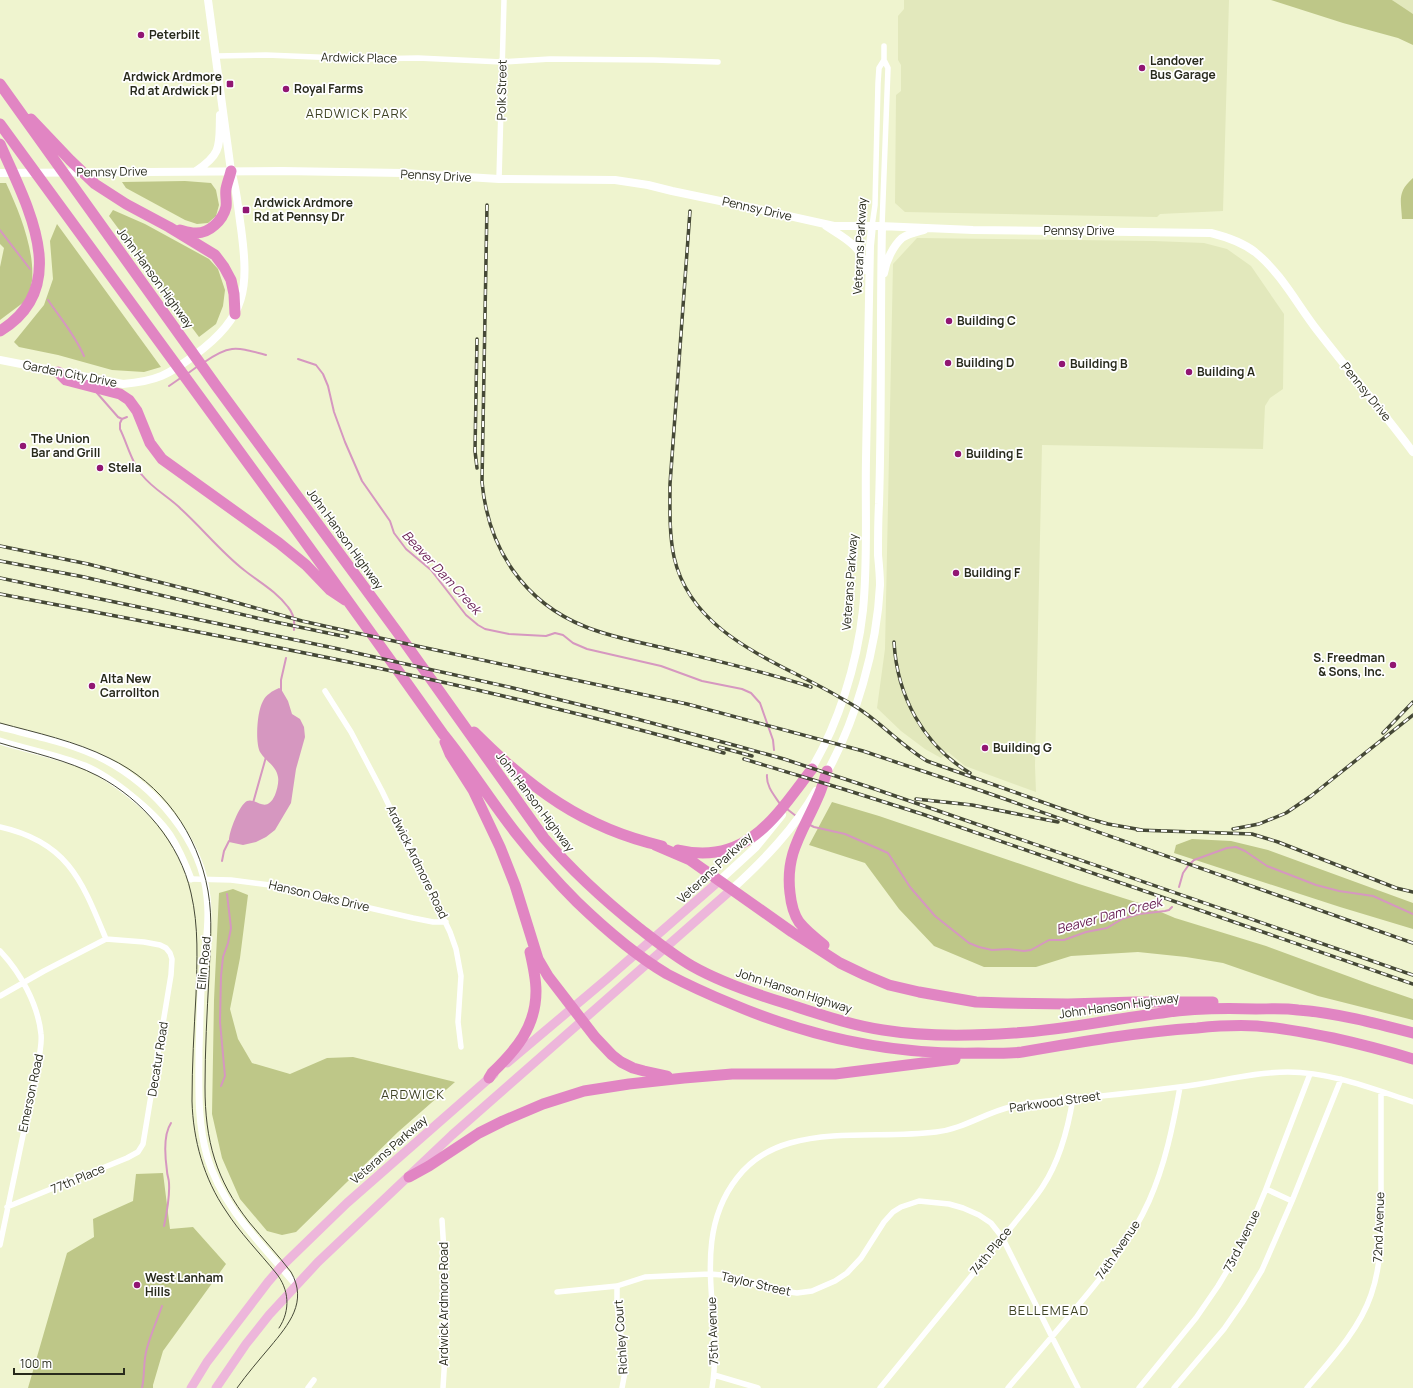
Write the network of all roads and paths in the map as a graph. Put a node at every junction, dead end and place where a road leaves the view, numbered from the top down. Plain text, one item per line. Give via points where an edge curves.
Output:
1 (208, 0) edge
2 (504, 0) edge
3 (884, 46) dead end
4 (216, 56) junction
5 (884, 60) junction
6 (502, 62) junction
7 (718, 62) dead end
8 (1, 86) edge
9 (221, 96) junction
10 (0, 124) edge
11 (0, 144) edge
12 (196, 171) junction
13 (232, 171) junction
14 (0, 174) edge
15 (500, 180) junction
16 (824, 225) junction
17 (872, 226) junction
18 (882, 226) junction
19 (169, 227) junction
20 (928, 228) junction
21 (869, 283) junction
22 (880, 303) junction
23 (235, 314) junction
24 (0, 331) edge
25 (0, 360) edge
26 (58, 372) junction
27 (1413, 452) edge
28 (351, 604) junction
29 (326, 691) dead end
30 (451, 708) junction
31 (0, 727) edge
32 (443, 734) junction
33 (0, 742) edge
34 (812, 768) joint
35 (828, 771) junction
36 (0, 827) edge
37 (762, 835) junction
38 (655, 845) junction
39 (191, 879) joint
40 (204, 879) junction
41 (719, 881) junction
42 (731, 890) junction
43 (518, 896) junction
44 (446, 922) junction
45 (106, 939) junction
46 (0, 951) edge
47 (23, 983) junction
48 (919, 992) junction
49 (0, 996) edge
50 (573, 1008) junction
51 (1272, 1009) junction
52 (583, 1021) junction
53 (1413, 1034) edge
54 (461, 1047) dead end
55 (1020, 1052) junction
56 (1413, 1059) edge
57 (1310, 1074) junction
58 (489, 1078) junction
59 (684, 1078) junction
60 (1341, 1080) junction
61 (1180, 1087) junction
62 (1381, 1092) junction
63 (1073, 1098) junction
64 (1413, 1102) edge
65 (143, 1144) joint
66 (409, 1177) junction
67 (1266, 1189) junction
68 (1292, 1201) junction
69 (7, 1207) junction
70 (442, 1220) dead end
71 (1002, 1236) junction
72 (0, 1245) edge
73 (281, 1267) junction
74 (710, 1274) junction
75 (297, 1286) junction
76 (617, 1286) junction
77 (557, 1292) dead end
78 (1052, 1337) junction
79 (714, 1375) junction
80 (314, 1380) dead end
81 (191, 1388) edge
82 (216, 1388) edge
83 (308, 1388) edge
84 (444, 1388) edge
85 (622, 1388) edge
86 (712, 1388) edge
87 (758, 1388) edge
88 (880, 1388) edge
89 (1008, 1388) edge
90 (1078, 1388) edge
91 (1139, 1388) edge
92 (1174, 1388) edge
93 (1307, 1388) edge

1 - 4 main road
2 - 6 street, Polk Street
3 - 5 street, Veterans Parkway
4 - 6 street, Ardwick Place via 418,58
4 - 9 main road
5 - 17 street, Veterans Parkway via 879,68 875,205
5 - 18 street, Veterans Parkway via 888,68
6 - 7 street, Ardwick Place via 550,59
6 - 15 street, Polk Street
8 - 19 highway via 95,184
8 - 30 highway, John Hanson Highway
9 - 12 main road via 219,142 216,153
9 - 13 main road
10 - 28 highway
11 - 24 highway via 29,212 40,255 39,280 30,304 16,321
12 - 13 main road, Pennsy Drive
12 - 14 main road, Pennsy Drive
13 - 15 main road, Pennsy Drive via 403,173
13 - 19 highway via 226,190 224,215 219,221 200,232
13 - 23 main road via 245,267 243,293
15 - 16 main road, Pennsy Drive via 586,179 630,182
16 - 17 main road, Pennsy Drive
16 - 21 main road via 854,245 861,253
17 - 18 main road, Pennsy Drive
17 - 21 main road, Veterans Parkway
18 - 20 main road, Pennsy Drive
18 - 22 main road, Veterans Parkway
19 - 23 highway via 215,255 233,286
20 - 22 main road via 903,238 893,249 885,268
20 - 27 main road, Pennsy Drive via 1211,233 1244,245 1256,253 1276,274
21 - 34 main road, Veterans Parkway via 864,591 859,636 841,705 830,735
22 - 35 main road, Veterans Parkway via 880,584 877,615 856,707
23 - 26 main road, Garden City Drive via 214,340 157,378 123,384
25 - 26 main road, Garden City Drive
26 - 28 highway via 66,380 120,394 129,400 159,456 279,543 306,565 330,590
28 - 32 highway
29 - 44 street, Ardwick Ardmore Road via 382,791
30 - 38 highway via 515,772 561,805 607,829
30 - 51 highway, John Hanson Highway via 544,838 587,884 676,956 712,977 763,997 848,1023 883,1030 941,1035 1016,1033 1164,1012 1212,1008
31 - 40 street, Ellin Road via 73,746 105,760 134,779 168,810 189,843
32 - 43 highway via 450,754 473,790 500,848
32 - 55 highway via 516,833 579,904 646,960 690,986 743,1009 839,1039 925,1053
33 - 39 street via 85,766 125,791 169,833
34 - 37 highway
35 - 42 main road, Veterans Parkway via 801,815 775,847
35 - 48 highway via 790,860 788,882 793,910 799,922 838,956 868,973
36 - 45 street via 33,838 65,862 82,885
37 - 38 highway via 712,854 690,853
37 - 41 main road, Veterans Parkway via 752,852
38 - 41 highway via 690,860
39 - 40 street, Hanson Oaks Drive
40 - 44 street, Hanson Oaks Drive via 270,885 414,918
40 - 73 street, Ellin Road via 207,929 201,991 199,1087 199,1116 203,1140 211,1169 230,1205
41 - 42 highway
41 - 50 main road, Veterans Parkway
42 - 48 highway via 840,963 889,986
42 - 52 main road, Veterans Parkway
43 - 50 highway via 538,959
43 - 58 highway via 535,974 534,1010 518,1046
44 - 54 street, Ardwick Ardmore Road via 456,949 460,970 458,1022
45 - 47 street
45 - 65 street, Decatur Road via 160,945 166,948 172,959
46 - 47 street, Emerson Road
47 - 49 street
47 - 69 street, Emerson Road via 39,1020 41,1045
48 - 51 highway via 976,1002 1210,1002
50 - 52 highway
50 - 58 main road, Veterans Parkway
51 - 53 highway, John Hanson Highway via 1337,1016
52 - 59 highway via 604,1047 621,1062 644,1072
52 - 66 main road, Veterans Parkway via 452,1135
55 - 56 highway via 1156,1030 1248,1026 1295,1030
55 - 59 highway via 834,1074 732,1074
57 - 60 street, Parkwood Street
57 - 61 street, Parkwood Street via 1270,1073
57 - 67 street, 73rd Avenue
58 - 73 main road, Veterans Parkway via 347,1203
59 - 66 highway via 584,1091 543,1104 479,1133
60 - 62 street, Parkwood Street
60 - 68 street
61 - 63 street, Parkwood Street
61 - 78 street, 74th Avenue via 1165,1159 1149,1201 1111,1264
62 - 64 street, Parkwood Street
62 - 93 street, 72nd Avenue via 1382,1231 1377,1275 1371,1296 1352,1331
63 - 71 street, 74th Place via 1070,1119 1053,1168 1044,1185
63 - 74 street, Parkwood Street via 1010,1107 952,1130 808,1139 772,1150 747,1167 724,1200 714,1225
65 - 69 street, 77th Place via 138,1152 127,1158
66 - 75 main road, Veterans Parkway via 318,1262
67 - 68 street
67 - 91 street, 73rd Avenue via 1242,1246 1218,1286 1196,1318
68 - 92 street via 1254,1285 1224,1329
69 - 72 street, Emerson Road
70 - 84 street, Ardwick Ardmore Road via 446,1306
71 - 74 street, Taylor Street via 991,1223 968,1210 949,1204 919,1201 893,1212 847,1273 812,1291 782,1291
71 - 78 street, Taylor Street
71 - 88 street, 74th Place
73 - 75 street, Ellin Road
73 - 81 main road, Veterans Parkway via 207,1362
74 - 76 street, Taylor Street via 645,1277
74 - 79 street, 75th Avenue
75 - 82 main road, Veterans Parkway via 269,1315
76 - 77 street, Taylor Street
76 - 85 street, Richley Court via 625,1372
78 - 89 street, 74th Avenue
78 - 90 street, Taylor Street
79 - 86 street, 75th Avenue
79 - 87 street
80 - 83 street

